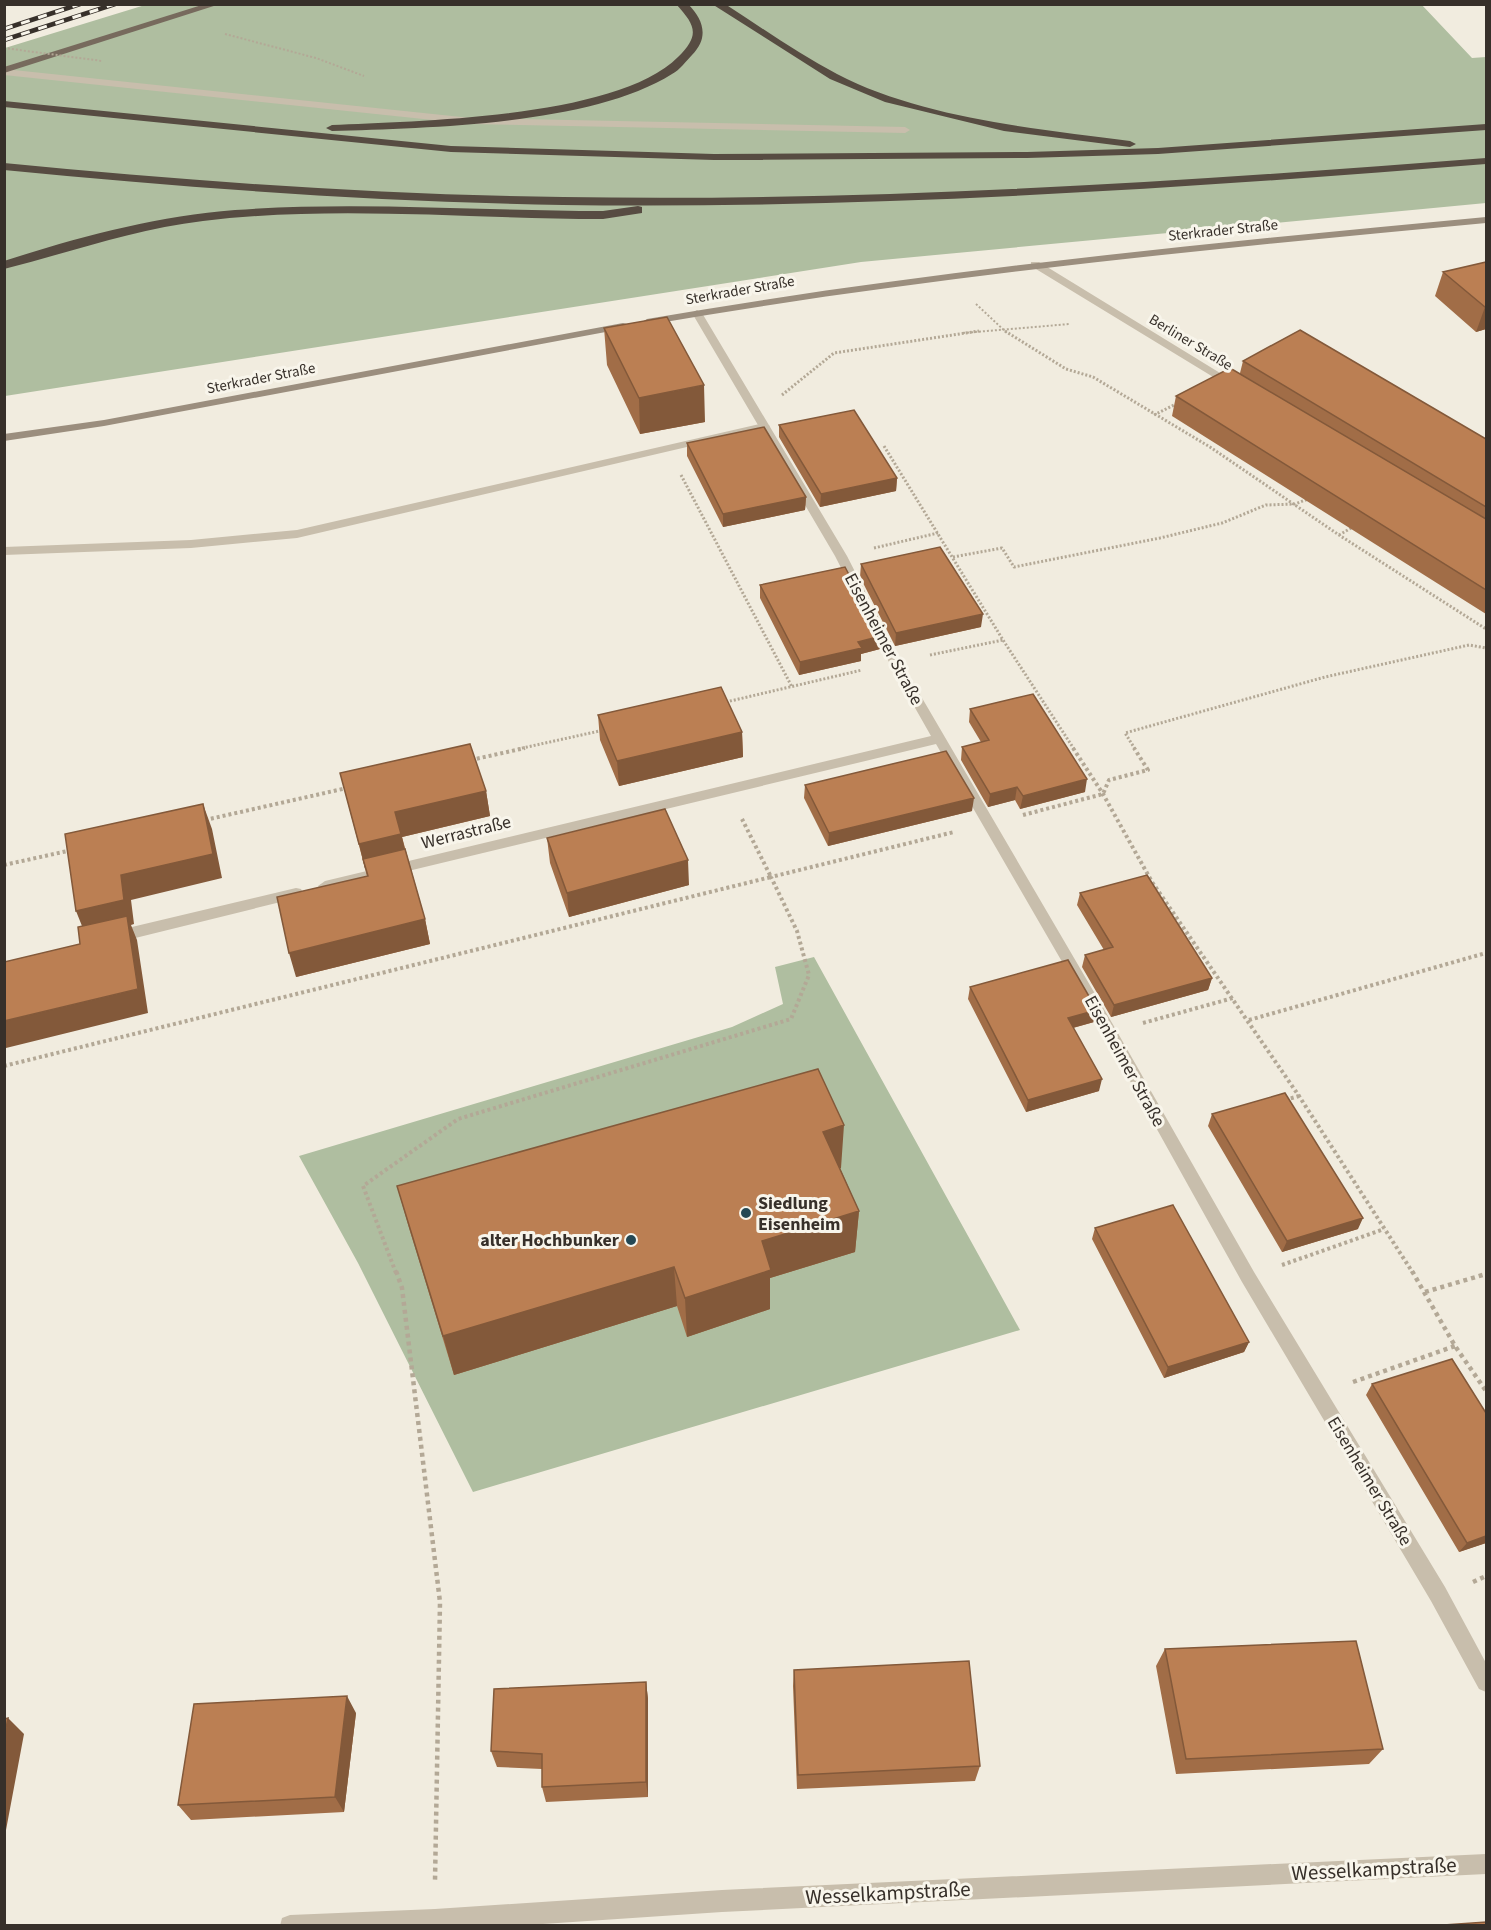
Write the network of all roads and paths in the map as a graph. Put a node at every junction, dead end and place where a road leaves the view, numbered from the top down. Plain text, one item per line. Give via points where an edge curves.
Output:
1 (216, 4) edge
2 (681, 4) edge
3 (717, 4) edge
4 (4, 48) edge
5 (102, 61) dead end
6 (4, 71) edge
7 (4, 104) edge
8 (471, 121) junction
9 (1486, 127) edge
10 (905, 130) dead end
11 (256, 131) junction
12 (1158, 151) junction
13 (1486, 161) edge
14 (4, 166) edge
15 (693, 201) junction
16 (1486, 220) edge
17 (1035, 264) junction
18 (4, 265) edge
19 (950, 275) junction
20 (698, 313) junction
21 (1123, 318) junction
22 (1003, 330) junction
23 (1241, 390) edge
24 (758, 414) junction
25 (764, 426) junction
26 (4, 438) edge
27 (1220, 442) edge
28 (884, 446) dead end
29 (1210, 447) junction
30 (667, 449) junction
31 (1316, 495) edge
32 (1295, 504) junction
33 (1359, 523) edge
34 (938, 533) junction
35 (1339, 535) junction
36 (4, 551) edge
37 (841, 556) junction
38 (953, 557) junction
39 (1486, 629) edge
40 (1003, 640) junction
41 (1486, 648) edge
42 (895, 663) junction
43 (792, 687) junction
44 (723, 703) edge
45 (607, 729) edge
46 (938, 739) junction
47 (468, 760) edge
48 (352, 787) edge
49 (726, 789) junction
50 (1103, 794) junction
51 (201, 821) edge
52 (989, 823) junction
53 (74, 850) edge
54 (4, 865) edge
55 (771, 877) junction
56 (1152, 882) junction
57 (1141, 885) edge
58 (98, 941) edge
59 (1486, 953) edge
60 (1233, 998) junction
61 (1249, 1020) junction
62 (1110, 1032) junction
63 (4, 1066) edge
64 (1299, 1096) junction
65 (1277, 1103) edge
66 (1384, 1229) junction
67 (1486, 1274) edge
68 (1248, 1277) junction
69 (1425, 1292) junction
70 (1455, 1346) junction
71 (1486, 1391) edge
72 (1318, 1394) junction
73 (1486, 1682) edge
74 (1486, 1864) edge
75 (435, 1920) junction
76 (290, 1926) edge

1 - 6 main road
2 - 8 highway via 698,24 697,41 680,64 659,78 584,102
3 - 12 highway via 834,77 890,100 1004,128 1107,139
4 - 5 path, bridge
6 - 8 street
7 - 11 highway
8 - 10 street
8 - 11 highway
9 - 12 highway
11 - 12 highway via 451,149 714,157
13 - 15 highway via 1139,186
14 - 15 highway via 324,192 562,201
15 - 18 highway via 603,215 266,212 121,232
16 - 17 street, Sterkrader Straße
17 - 19 street, Sterkrader Straße
17 - 21 street, Berliner Straße
19 - 20 street, Sterkrader Straße
19 - 22 path
20 - 24 street, Eisenheimer Straße
20 - 26 street, Sterkrader Straße via 116,421
21 - 22 path
21 - 23 street, Berliner Straße
22 - 24 path via 834,353
22 - 29 path via 1066,369 1093,377
24 - 25 street, Eisenheimer Straße
25 - 30 street
25 - 37 street, Eisenheimer Straße
27 - 29 path
28 - 34 path
29 - 32 path
30 - 36 street via 297,534 191,544
30 - 43 path
31 - 32 path
32 - 35 path
32 - 38 path via 1266,505 1222,523 1014,567 1002,548
33 - 35 path
34 - 37 path
34 - 38 path
35 - 39 path
37 - 42 street, Eisenheimer Straße
38 - 40 path
40 - 42 path
40 - 50 path
41 - 50 path via 1468,645 1325,677 1125,733 1148,770 1109,780
42 - 43 path
42 - 46 street, Eisenheimer Straße
43 - 44 path
45 - 47 path
46 - 49 street, Werrastraße
46 - 52 street, Eisenheimer Straße
48 - 51 path
49 - 55 path
49 - 58 street, Werrastraße
50 - 52 path
50 - 56 path
52 - 55 path
52 - 62 street, Eisenheimer Straße
53 - 54 path
55 - 63 path
55 - 75 path via 797,931 809,975 791,1018 458,1119 363,1186 402,1288 440,1602
56 - 57 path
56 - 60 path
59 - 61 path
60 - 61 path
60 - 62 path
61 - 64 path
62 - 68 street, Eisenheimer Straße
64 - 65 path
64 - 66 path
66 - 68 path
66 - 69 path
67 - 69 path
68 - 72 street, Eisenheimer Straße
69 - 70 path
70 - 71 path
70 - 72 path
72 - 73 street, Eisenheimer Straße
74 - 75 street, Wesselkampstraße via 722,1901
75 - 76 street, Wesselkampstraße

